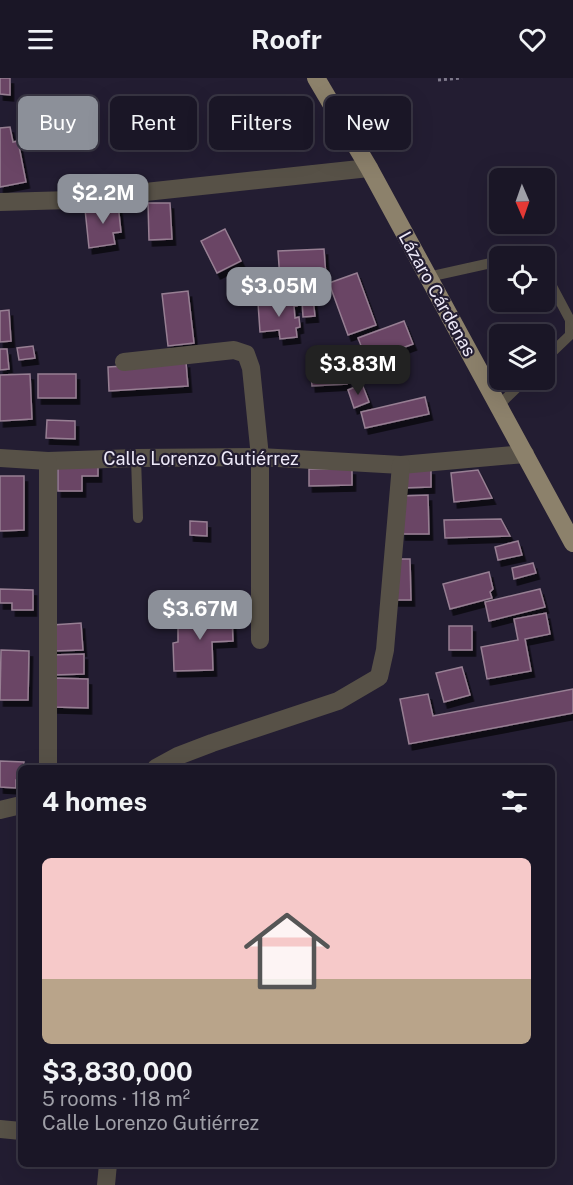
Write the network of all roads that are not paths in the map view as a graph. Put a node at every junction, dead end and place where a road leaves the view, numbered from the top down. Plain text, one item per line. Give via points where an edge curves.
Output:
1 (316, 78) edge
2 (369, 168) junction
3 (0, 202) edge
4 (489, 263) edge
5 (428, 277) junction
6 (555, 292) edge
7 (555, 349) edge
8 (124, 362) dead end
9 (515, 390) edge
10 (498, 406) junction
11 (525, 454) junction
12 (260, 457) junction
13 (0, 458) edge
14 (136, 458) junction
15 (48, 461) junction
16 (401, 465) junction
17 (138, 518) dead end
18 (573, 543) edge
19 (260, 640) dead end
20 (48, 765) edge
21 (162, 765) edge
22 (18, 806) edge
23 (0, 810) edge
24 (0, 1129) edge
25 (18, 1131) edge
26 (108, 1167) edge
27 (106, 1185) edge

1 - 2 main road, Lázaro Cárdenas
2 - 3 street via 70,200
2 - 5 main road, Lázaro Cárdenas
4 - 5 lane
5 - 10 main road, Lázaro Cárdenas
6 - 7 lane via 570,320 570,335
8 - 12 street via 234,350 246,354 251,368
9 - 10 lane
10 - 11 main road, Lázaro Cárdenas
11 - 16 street, Calle Lorenzo Gutiérrez
11 - 18 main road, Lázaro Cárdenas
12 - 14 street, Calle Lorenzo Gutiérrez
12 - 16 street, Calle Lorenzo Gutiérrez
12 - 19 street
13 - 15 street, Calle Lorenzo Gutiérrez
14 - 15 street, Calle Lorenzo Gutiérrez
14 - 17 lane
15 - 20 street
16 - 21 street via 385,650 379,677 338,701 212,743
22 - 23 street
24 - 25 street
26 - 27 street

